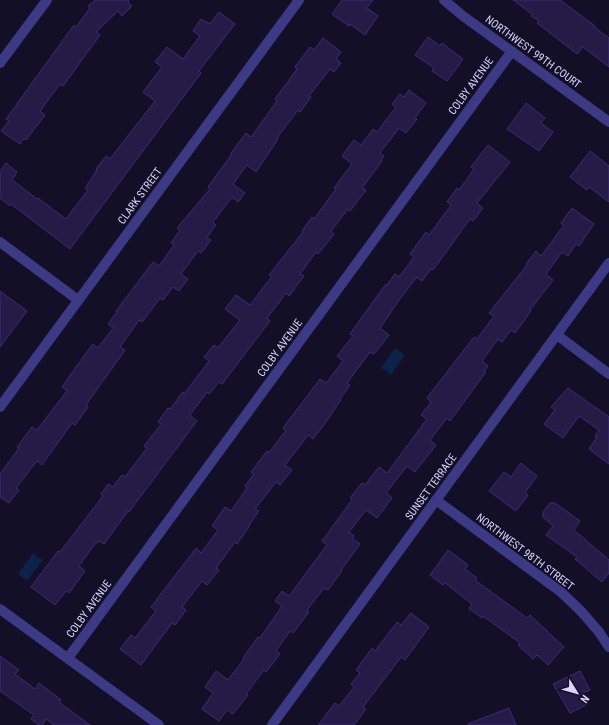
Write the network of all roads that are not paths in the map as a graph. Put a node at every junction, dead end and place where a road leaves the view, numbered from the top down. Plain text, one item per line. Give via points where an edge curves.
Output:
1 (47, 0) edge
2 (299, 0) edge
3 (444, 0) edge
4 (512, 51) junction
5 (0, 63) edge
6 (609, 122) edge
7 (0, 242) edge
8 (609, 263) edge
9 (78, 300) junction
10 (557, 335) junction
11 (609, 374) edge
12 (0, 407) edge
13 (436, 500) junction
14 (0, 608) edge
15 (609, 648) edge
16 (68, 658) junction
17 (158, 725) edge
18 (272, 725) edge

1 - 5 street
2 - 9 street, CLARK STREET
3 - 4 street, NORTHWEST 99TH COURT
4 - 6 street, NORTHWEST 99TH COURT
4 - 16 street, COLBY AVENUE
7 - 9 street
8 - 10 street, SUNSET TERRACE
9 - 12 street, CLARK STREET
10 - 11 street
10 - 13 street, SUNSET TERRACE
13 - 15 street, NORTHWEST 98TH STREET via 561,592 581,611
13 - 18 street, SUNSET TERRACE
14 - 16 street
16 - 17 street

